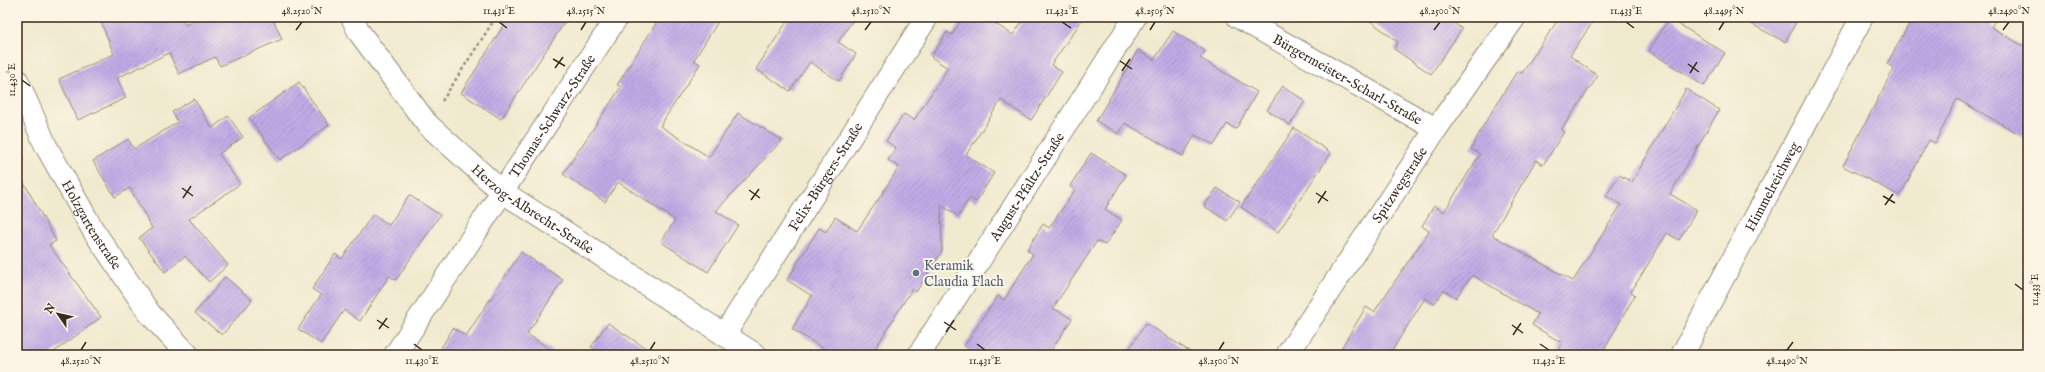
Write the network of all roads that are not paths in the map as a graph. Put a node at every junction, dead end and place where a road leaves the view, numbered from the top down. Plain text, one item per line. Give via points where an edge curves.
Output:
1 (352, 17) edge
2 (617, 17) edge
3 (927, 17) edge
4 (1135, 17) edge
5 (1238, 17) edge
6 (1515, 17) edge
7 (1862, 17) edge
8 (17, 80) edge
9 (1436, 129) junction
10 (501, 191) junction
11 (724, 335) junction
12 (188, 355) edge
13 (394, 355) edge
14 (756, 355) edge
15 (919, 355) edge
16 (1287, 355) edge
17 (1682, 355) edge

1 - 10 street, Herzog-Albrecht-Straße via 359,32 427,124
2 - 10 street, Thomas-Schwarz-Straße
3 - 11 street, Felix-Bürgers-Straße
4 - 15 street, August-Pfaltz-Straße
5 - 9 street, Bürgermeister-Scharl-Straße
6 - 9 street, Spitzwegstraße
7 - 17 street, Himmelreichweg
8 - 12 street, Holzgartenstraße via 46,146 93,230 150,314
9 - 16 street, Spitzwegstraße
10 - 11 street, Herzog-Albrecht-Straße
10 - 13 street, Thomas-Schwarz-Straße
11 - 14 street, Herzog-Albrecht-Straße

